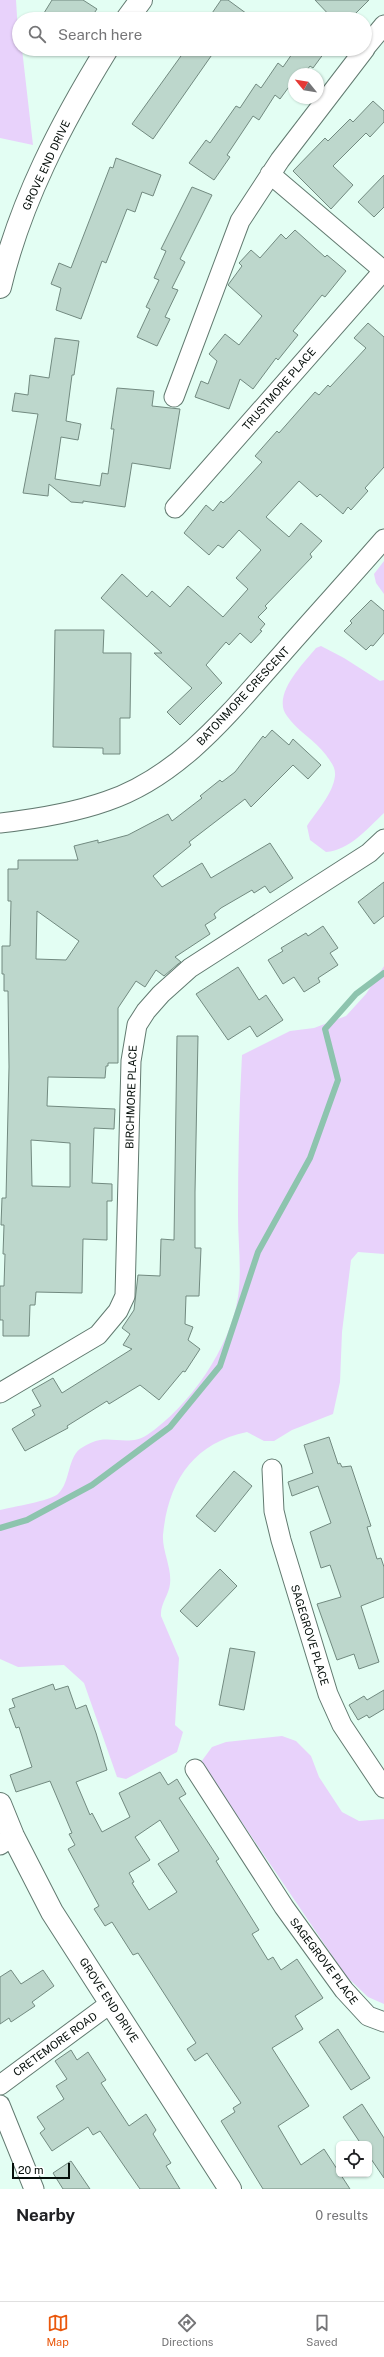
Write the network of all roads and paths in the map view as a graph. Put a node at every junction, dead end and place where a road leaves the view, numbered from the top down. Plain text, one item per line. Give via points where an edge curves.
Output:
1 (140, 0) edge
2 (132, 12) edge
3 (384, 25) edge
4 (372, 40) edge
5 (103, 56) edge
6 (360, 56) edge
7 (270, 174) junction
8 (384, 270) edge
9 (0, 287) edge
10 (174, 397) dead end
11 (175, 508) dead end
12 (384, 539) edge
13 (0, 823) edge
14 (384, 839) edge
15 (0, 1393) edge
16 (272, 1469) dead end
17 (195, 1768) dead end
18 (384, 1788) edge
19 (0, 1804) edge
20 (6, 1840) edge
21 (111, 2003) junction
22 (384, 2022) edge
23 (0, 2085) edge
24 (0, 2105) edge
25 (34, 2189) edge
26 (230, 2189) edge

1 - 2 street
3 - 4 street
5 - 9 street, GROVE END DRIVE via 78,96 45,162 21,220
6 - 7 street
7 - 8 street, TRUSTMORE PLACE
7 - 10 street via 240,221
8 - 11 street, TRUSTMORE PLACE
12 - 13 street, BATONMORE CRESCENT via 228,715 179,760 160,774 107,801 32,819
14 - 15 street, BIRCHMORE PLACE via 369,853 190,968 146,1011 137,1025 130,1061 124,1296 118,1311 98,1335
16 - 18 street, SAGEGROVE PLACE via 274,1511 281,1540 328,1694 342,1725
17 - 22 street, SAGEGROVE PLACE via 284,1907 344,1990 368,2016
19 - 20 street, GROVE END DRIVE
20 - 21 street, GROVE END DRIVE
21 - 23 street, CRETEMORE ROAD
21 - 26 street, GROVE END DRIVE
24 - 25 street

